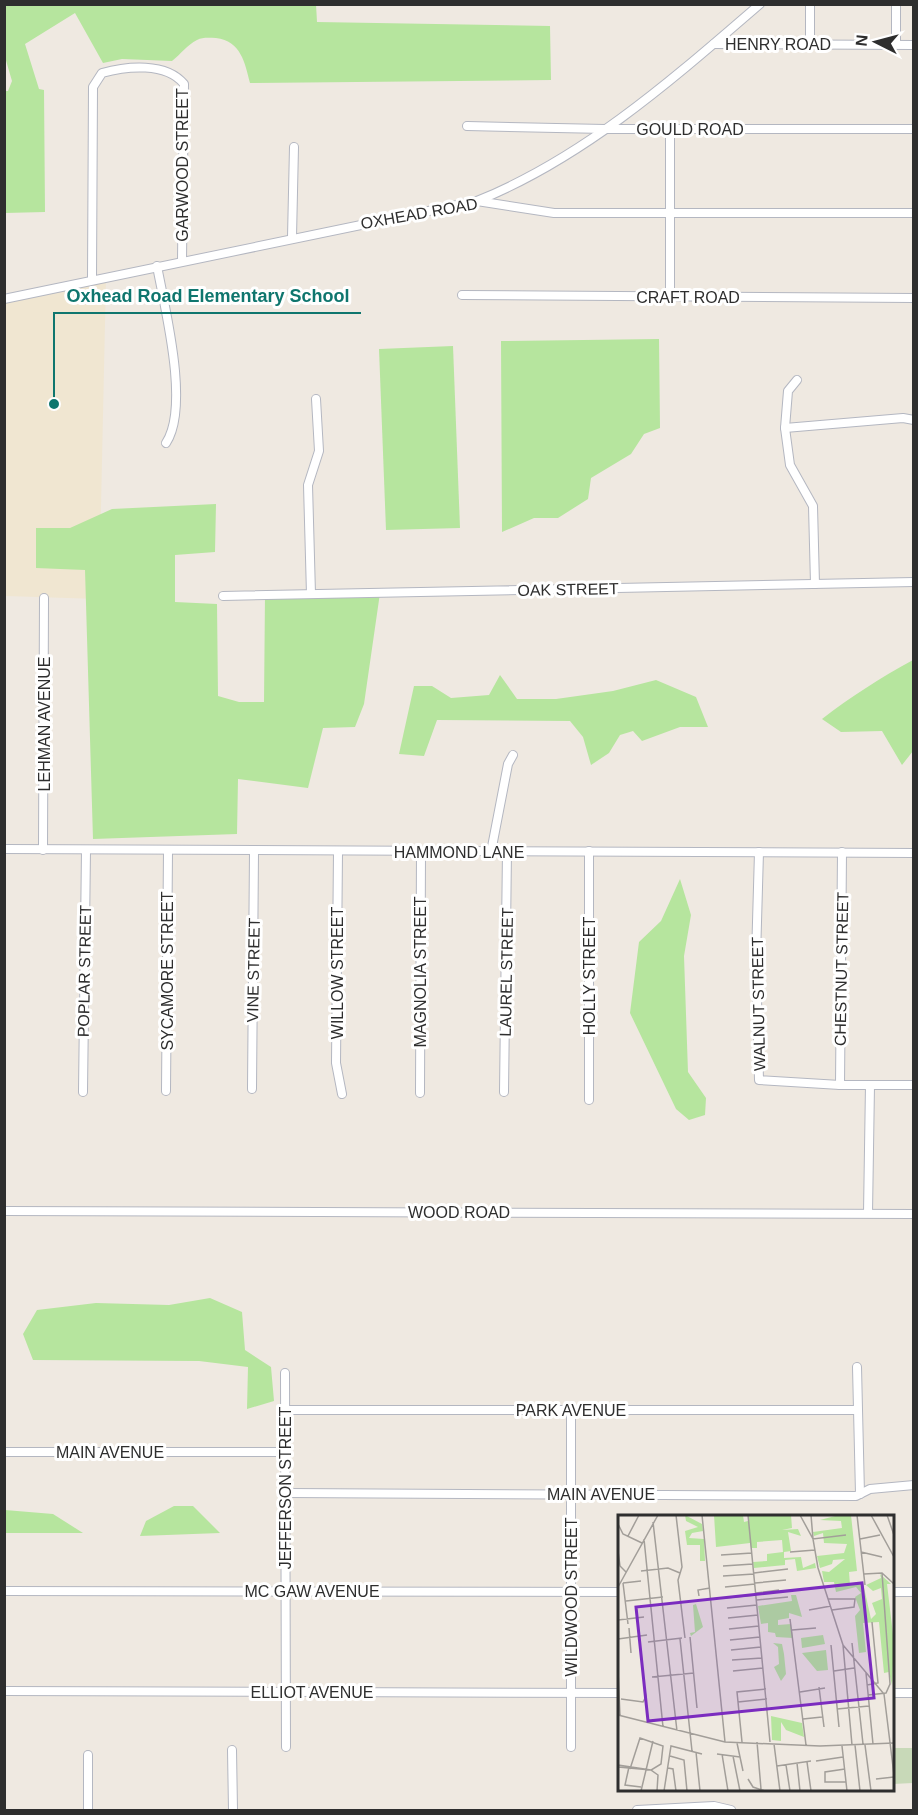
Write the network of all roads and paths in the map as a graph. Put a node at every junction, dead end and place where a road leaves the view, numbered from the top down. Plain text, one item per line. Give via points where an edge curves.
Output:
1 (760, 4) edge
2 (810, 4) edge
3 (896, 4) edge
4 (714, 44) junction
5 (810, 44) junction
6 (896, 44) junction
7 (914, 45) edge
8 (467, 126) dead end
9 (605, 129) junction
10 (670, 129) junction
11 (914, 129) edge
12 (294, 147) dead end
13 (477, 201) junction
14 (671, 212) junction
15 (914, 213) edge
16 (292, 237) junction
17 (182, 261) junction
18 (157, 266) junction
19 (92, 279) junction
20 (462, 295) dead end
21 (670, 297) junction
22 (914, 298) edge
23 (4, 299) edge
24 (797, 380) dead end
25 (316, 399) dead end
26 (914, 420) edge
27 (785, 428) junction
28 (166, 443) dead end
29 (914, 582) edge
30 (815, 584) junction
31 (311, 594) junction
32 (223, 596) dead end
33 (44, 598) dead end
34 (513, 755) dead end
35 (4, 849) edge
36 (43, 850) junction
37 (86, 850) junction
38 (168, 851) junction
39 (254, 852) junction
40 (338, 852) junction
41 (421, 852) junction
42 (491, 852) junction
43 (507, 852) junction
44 (589, 852) junction
45 (759, 852) junction
46 (842, 852) junction
47 (914, 853) edge
48 (840, 1085) junction
49 (870, 1085) junction
50 (914, 1085) edge
51 (252, 1089) dead end
52 (166, 1090) dead end
53 (82, 1092) dead end
54 (504, 1092) dead end
55 (420, 1093) dead end
56 (342, 1094) dead end
57 (589, 1100) dead end
58 (4, 1211) edge
59 (868, 1213) junction
60 (914, 1214) edge
61 (857, 1367) dead end
62 (285, 1373) dead end
63 (286, 1410) junction
64 (571, 1410) junction
65 (857, 1410) junction
66 (4, 1452) edge
67 (286, 1452) junction
68 (914, 1485) edge
69 (287, 1493) junction
70 (571, 1493) junction
71 (860, 1494) junction
72 (285, 1590) junction
73 (4, 1591) edge
74 (571, 1592) junction
75 (618, 1592) edge
76 (894, 1592) edge
77 (914, 1592) edge
78 (4, 1691) edge
79 (286, 1691) junction
80 (571, 1693) junction
81 (618, 1693) edge
82 (894, 1693) edge
83 (914, 1693) edge
84 (286, 1747) dead end
85 (571, 1747) dead end
86 (232, 1750) dead end
87 (88, 1755) dead end
88 (88, 1810) edge
89 (232, 1810) edge
90 (637, 1810) edge
91 (730, 1810) edge

1 - 4 street
2 - 5 street
3 - 6 street
4 - 5 street, HENRY ROAD
4 - 9 street
5 - 6 street, HENRY ROAD
6 - 7 street, HENRY ROAD
8 - 9 street, GOULD ROAD
9 - 10 street, GOULD ROAD
9 - 13 street via 558,162
10 - 11 street, GOULD ROAD
10 - 14 street
12 - 16 street
13 - 14 street, OXHEAD ROAD via 554,213
13 - 16 street, OXHEAD ROAD
14 - 15 street, OXHEAD ROAD
14 - 21 street
16 - 17 street, OXHEAD ROAD
17 - 18 street, OXHEAD ROAD
17 - 19 street, GARWOOD STREET via 184,84 176,74 159,69 102,73 93,87
18 - 19 street, OXHEAD ROAD
18 - 28 street via 174,359 175,424
19 - 23 street, OXHEAD ROAD
20 - 21 street, CRAFT ROAD
21 - 22 street, CRAFT ROAD
24 - 27 street via 788,391
25 - 31 street via 319,452 308,485
26 - 27 street
27 - 30 street via 789,465 813,506
29 - 30 street, OAK STREET
30 - 31 street, OAK STREET
31 - 32 street, OAK STREET
33 - 36 street, LEHMAN AVENUE
34 - 42 street
35 - 36 street, HAMMOND LANE
36 - 37 street, HAMMOND LANE
37 - 38 street, HAMMOND LANE
37 - 53 street, POPLAR STREET
38 - 39 street, HAMMOND LANE
38 - 52 street, SYCAMORE STREET
39 - 40 street, HAMMOND LANE
39 - 51 street, VINE STREET
40 - 41 street, HAMMOND LANE
40 - 56 street, WILLOW STREET via 336,1063
41 - 42 street, HAMMOND LANE
41 - 55 street, MAGNOLIA STREET
42 - 43 street, HAMMOND LANE
43 - 44 street, HAMMOND LANE
43 - 54 street, LAUREL STREET
44 - 45 street, HAMMOND LANE
44 - 57 street, HOLLY STREET
45 - 46 street, HAMMOND LANE
45 - 48 street, WALNUT STREET via 759,1080
46 - 47 street, HAMMOND LANE
46 - 48 street, CHESTNUT STREET
48 - 49 street, WALNUT STREET
49 - 50 street, WALNUT STREET
49 - 59 street
58 - 59 street, WOOD ROAD
59 - 60 street, WOOD ROAD
61 - 65 street
62 - 63 street, JEFFERSON STREET
63 - 64 street, PARK AVENUE
63 - 67 street, JEFFERSON STREET
64 - 65 street, PARK AVENUE
64 - 70 street, WILDWOOD STREET
65 - 71 street
66 - 67 street, MAIN AVENUE
67 - 69 street, JEFFERSON STREET
68 - 71 street, MAIN AVENUE via 870,1489
69 - 70 street, MAIN AVENUE
69 - 72 street, JEFFERSON STREET
70 - 71 street, MAIN AVENUE
70 - 74 street, WILDWOOD STREET
72 - 73 street, MC GAW AVENUE
72 - 74 street, MC GAW AVENUE
72 - 79 street, JEFFERSON STREET
74 - 75 street, MC GAW AVENUE
74 - 80 street, WILDWOOD STREET
76 - 77 street
78 - 79 street, ELLIOT AVENUE
79 - 80 street, ELLIOT AVENUE
79 - 84 street, JEFFERSON STREET
80 - 81 street, ELLIOT AVENUE
80 - 85 street, WILDWOOD STREET
82 - 83 street
86 - 89 street
87 - 88 street
90 - 91 street via 714,1806

